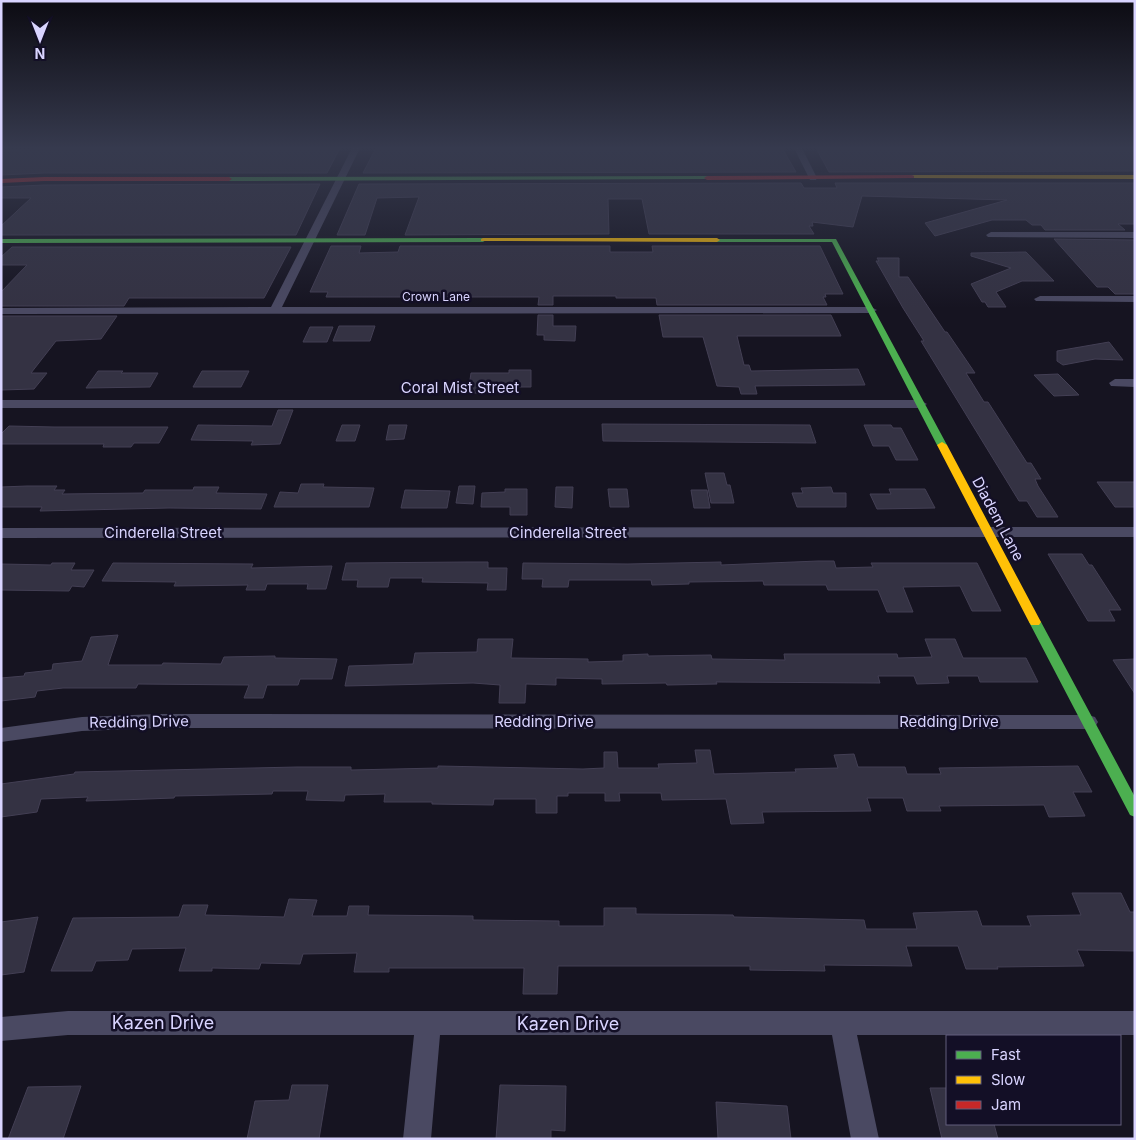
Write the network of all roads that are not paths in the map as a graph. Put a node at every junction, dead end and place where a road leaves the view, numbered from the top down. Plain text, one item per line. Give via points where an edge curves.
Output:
1 (329, 201) edge
2 (991, 235) dead end
3 (1135, 235) edge
4 (1, 241) edge
5 (309, 241) junction
6 (1040, 299) dead end
7 (1135, 299) edge
8 (275, 310) junction
9 (871, 310) junction
10 (1, 311) edge
11 (1115, 383) dead end
12 (1135, 383) edge
13 (1, 404) edge
14 (920, 404) junction
15 (1135, 532) edge
16 (1, 533) edge
17 (988, 533) junction
18 (1088, 722) junction
19 (1, 735) edge
20 (1135, 811) edge
21 (1135, 1023) edge
22 (428, 1024) junction
23 (842, 1024) junction
24 (1, 1029) edge
25 (417, 1139) edge
26 (866, 1139) edge

1 - 5 street
2 - 3 street
4 - 5 street
5 - 8 street
5 - 9 street, Diadem Lane via 834,240
6 - 7 street
8 - 9 street, Crown Lane
8 - 10 street, Crown Lane
9 - 14 street, Diadem Lane
11 - 12 street
13 - 14 street, Coral Mist Street
14 - 17 street, Diadem Lane
15 - 17 street, Cinderella Street
16 - 17 street, Cinderella Street
17 - 18 street, Diadem Lane
18 - 19 street, Redding Drive via 158,721 82,724
18 - 20 street, Diadem Lane
21 - 23 street, Kazen Drive
22 - 23 street, Kazen Drive
22 - 24 street, Kazen Drive via 68,1023
22 - 25 street
23 - 26 street

